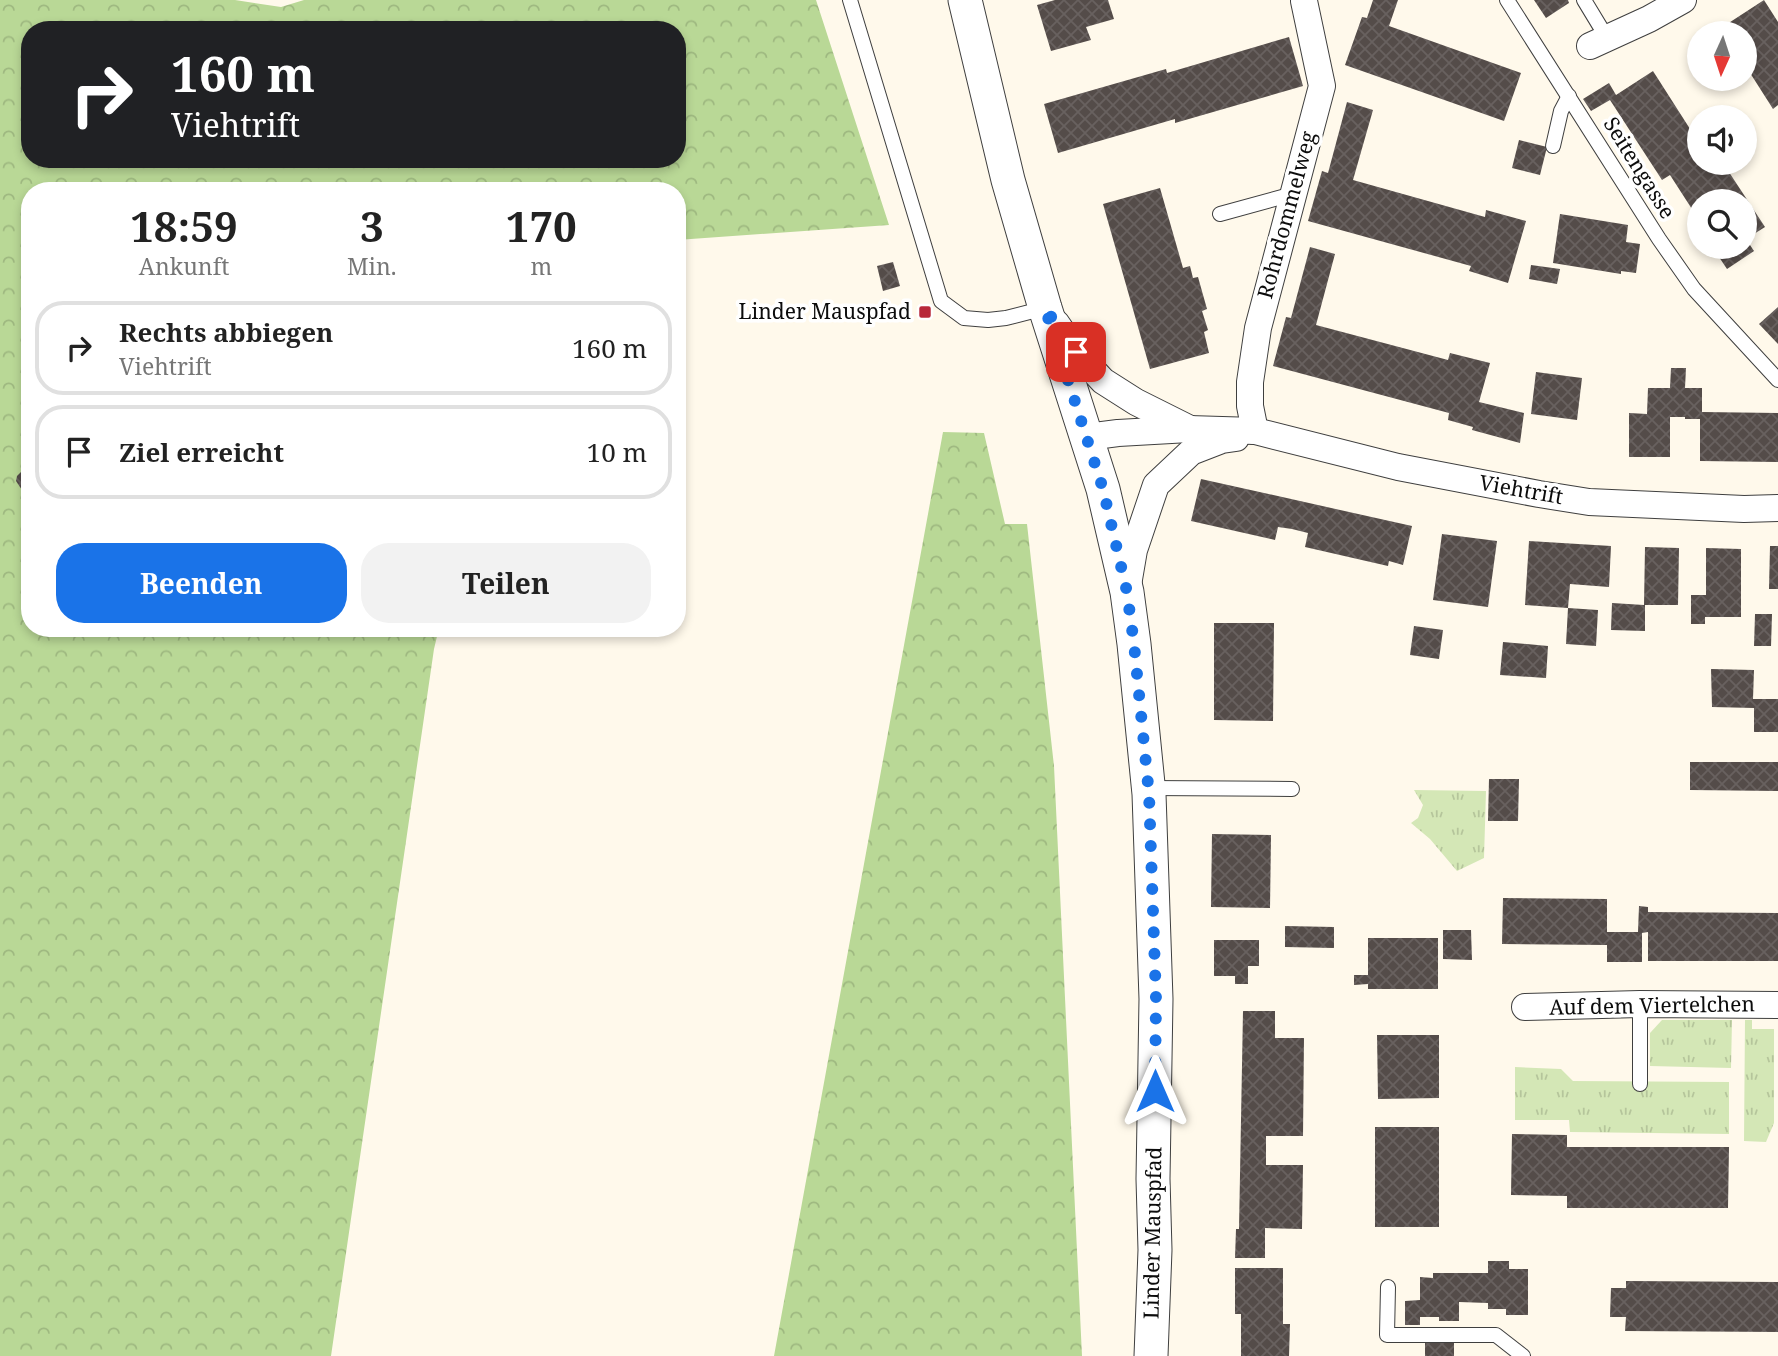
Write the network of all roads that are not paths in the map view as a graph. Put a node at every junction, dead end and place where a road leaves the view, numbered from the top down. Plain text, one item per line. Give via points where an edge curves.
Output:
1 (850, 0) edge
2 (965, 0) edge
3 (1507, 0) edge
4 (1584, 0) edge
5 (1682, 0) edge
6 (1304, 1) edge
7 (1599, 42) joint
8 (1569, 96) junction
9 (1553, 146) dead end
10 (1293, 194) junction
11 (1220, 214) dead end
12 (1045, 308) junction
13 (1778, 380) edge
14 (1189, 429) junction
15 (1262, 433) junction
16 (1087, 437) junction
17 (1778, 508) edge
18 (1127, 592) junction
19 (1148, 788) junction
20 (1292, 789) dead end
21 (1640, 1003) junction
22 (1778, 1005) edge
23 (1525, 1007) dead end
24 (1640, 1084) dead end
25 (1388, 1287) dead end
26 (1151, 1356) edge
27 (1523, 1356) edge

1 - 12 lane via 941,302 964,318 988,320
2 - 12 street, Linder Mauspfad via 998,141
3 - 8 lane, Seitengasse
4 - 7 lane
5 - 7 street
6 - 10 street, Rohrdommelweg via 1322,86
8 - 9 lane
8 - 13 lane, Seitengasse via 1694,289
10 - 11 lane
10 - 15 street, Rohrdommelweg via 1258,328 1250,382 1250,406
12 - 14 street, Viehtrift via 1103,381
12 - 16 street, Linder Mauspfad
14 - 15 street, Viehtrift
14 - 16 street, Viehtrift
15 - 17 street, Viehtrift via 1386,464 1589,502
15 - 18 street, Viehtrift via 1222,440 1191,452 1156,485 1134,550
16 - 18 street, Linder Mauspfad
18 - 19 street, Linder Mauspfad
19 - 20 lane
19 - 26 street, Linder Mauspfad via 1156,999
21 - 22 street, Auf dem Viertelchen
21 - 23 street, Auf dem Viertelchen
21 - 24 lane
25 - 27 lane via 1387,1335 1496,1335

